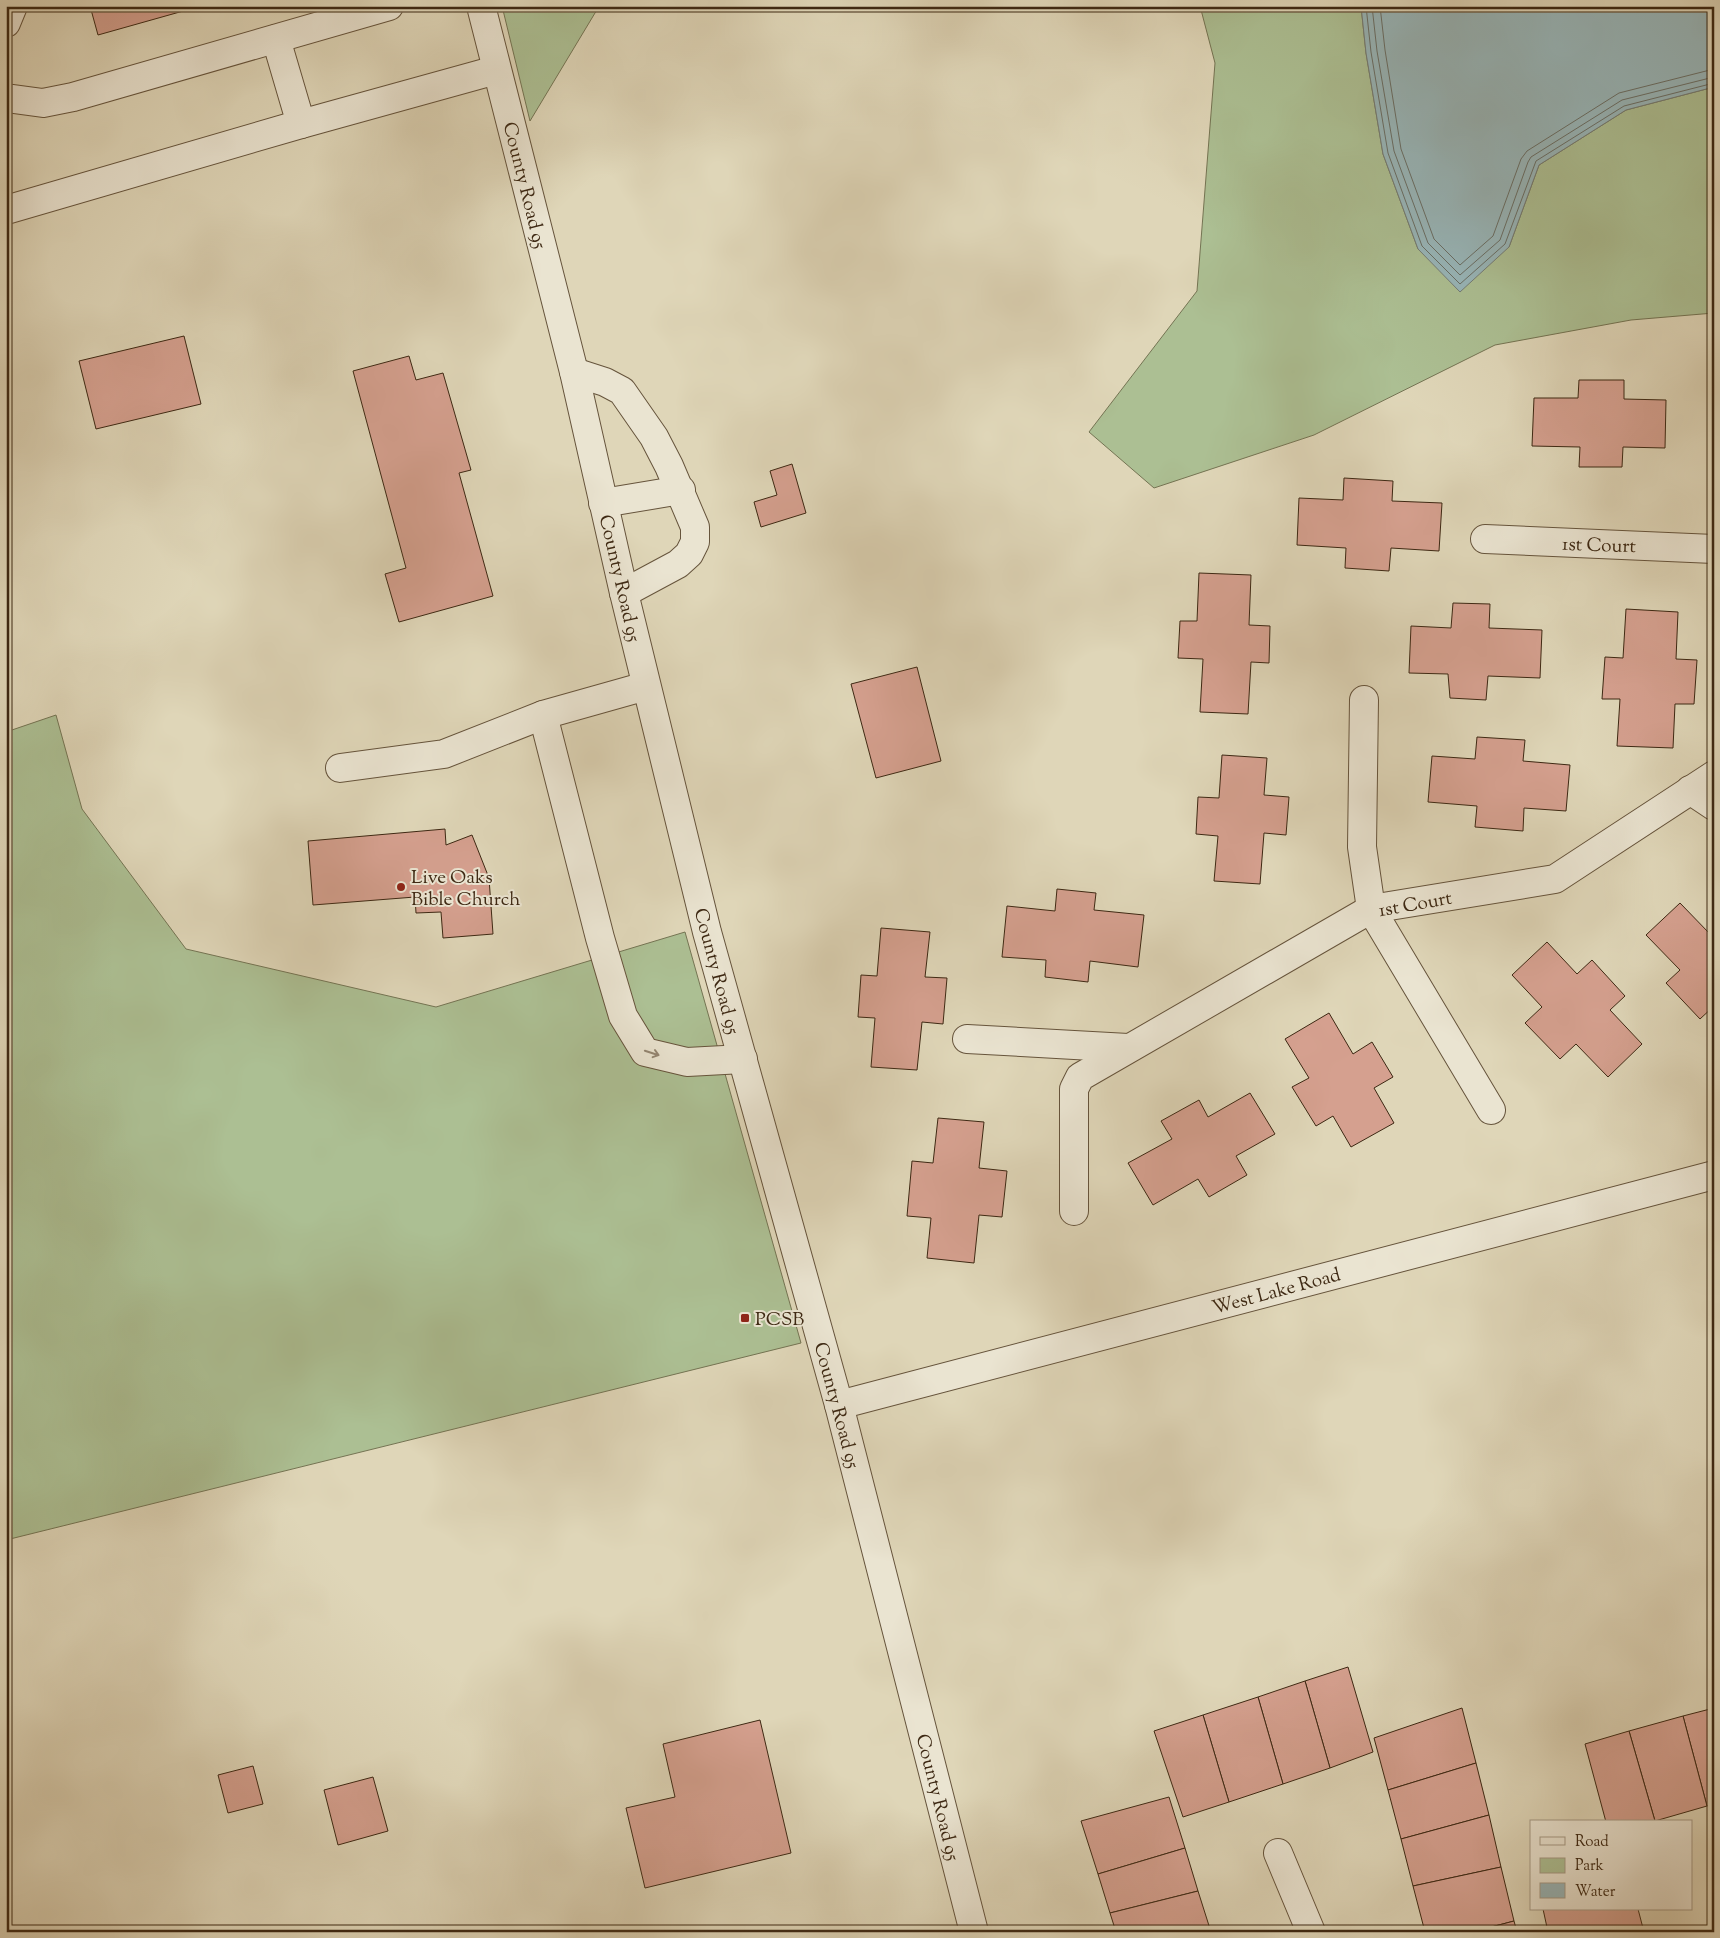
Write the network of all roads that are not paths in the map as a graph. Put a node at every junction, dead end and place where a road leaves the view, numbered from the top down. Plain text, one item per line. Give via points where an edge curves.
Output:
1 (13, 6) edge
2 (389, 6) edge
3 (481, 6) edge
4 (6, 24) edge
5 (276, 39) junction
6 (496, 70) junction
7 (6, 98) edge
8 (301, 124) junction
9 (6, 210) edge
10 (574, 372) junction
11 (681, 490) junction
12 (603, 502) junction
13 (1485, 539) dead end
14 (1714, 549) edge
15 (624, 593) junction
16 (646, 686) junction
17 (1364, 700) dead end
18 (543, 715) junction
19 (340, 768) dead end
20 (1714, 775) edge
21 (1690, 790) junction
22 (1714, 806) edge
23 (1371, 910) junction
24 (967, 1039) dead end
25 (1128, 1048) junction
26 (742, 1059) junction
27 (1491, 1110) dead end
28 (1714, 1174) edge
29 (1074, 1211) dead end
30 (839, 1405) junction
31 (1278, 1853) dead end
32 (974, 1932) edge
33 (1311, 1932) edge

1 - 4 street
2 - 5 street
3 - 6 street, County Road 95
5 - 7 street via 73,97 43,103
5 - 8 street
6 - 8 street
6 - 10 street, County Road 95
8 - 9 street
10 - 11 street via 622,391 654,437
10 - 12 street, County Road 95
11 - 12 street
11 - 15 street via 695,527 695,542 689,554 678,564
12 - 15 street, County Road 95
13 - 14 street, 1st Court
15 - 16 street, County Road 95
16 - 18 street
16 - 26 street, County Road 95
17 - 23 street via 1362,847
18 - 19 street via 444,754
18 -> 26 street via 623,1016 645,1052 687,1062
20 - 21 street, 1st Court
21 - 22 street
21 - 23 street, 1st Court via 1555,879
23 - 25 street, 1st Court
23 - 27 street
24 - 25 street
25 - 29 street, 1st Court via 1080,1077 1074,1089
26 - 30 street, County Road 95
28 - 30 street, West Lake Road
30 - 32 street, County Road 95
31 - 33 street

